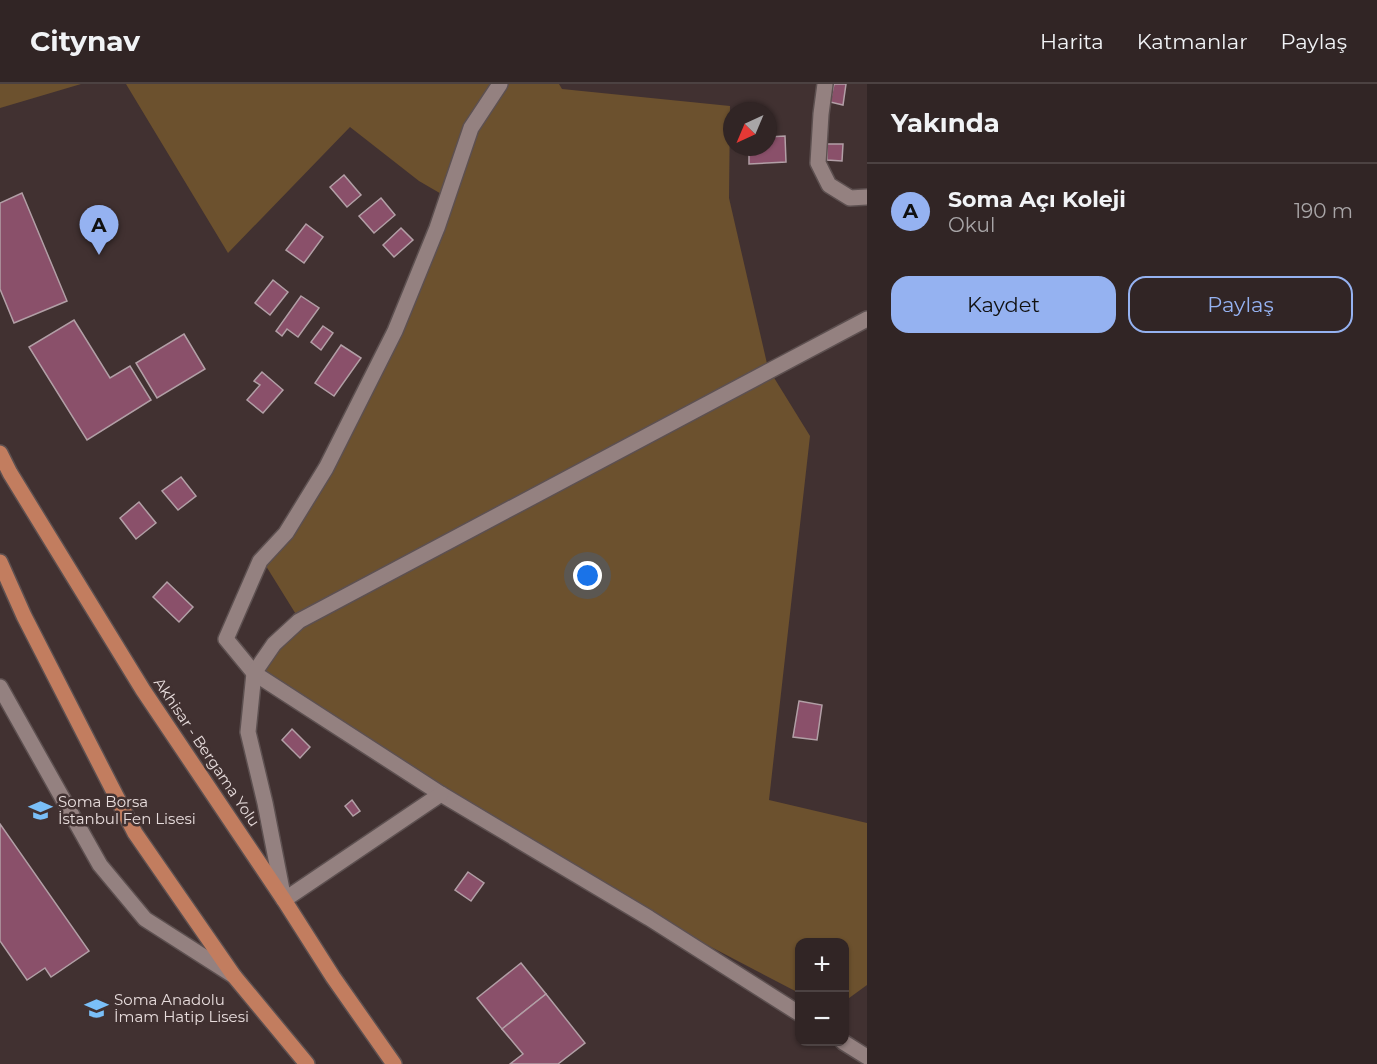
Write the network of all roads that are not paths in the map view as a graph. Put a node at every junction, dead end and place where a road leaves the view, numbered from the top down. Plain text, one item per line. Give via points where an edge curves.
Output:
1 (501, 84) edge
2 (825, 84) edge
3 (867, 197) edge
4 (867, 319) edge
5 (0, 453) edge
6 (0, 562) edge
7 (254, 673) junction
8 (0, 687) edge
9 (441, 794) junction
10 (285, 900) junction
11 (234, 976) junction
12 (795, 1011) edge
13 (849, 1045) edge
14 (867, 1057) edge
15 (305, 1063) edge
16 (394, 1064) edge

1 - 7 street via 471,128 437,228 395,331 326,468 286,533 260,561 226,639
2 - 3 street via 818,163 829,185 850,198
4 - 7 street via 299,621 274,644
5 - 10 main road, Akhisar - Bergama Yolu via 143,690
6 - 11 main road via 135,833
7 - 9 street
7 - 10 street via 248,732
8 - 11 street via 100,865 145,919
9 - 10 street
9 - 12 street
10 - 16 main road, Akhisar - Bergama Yolu
11 - 15 main road
13 - 14 street

